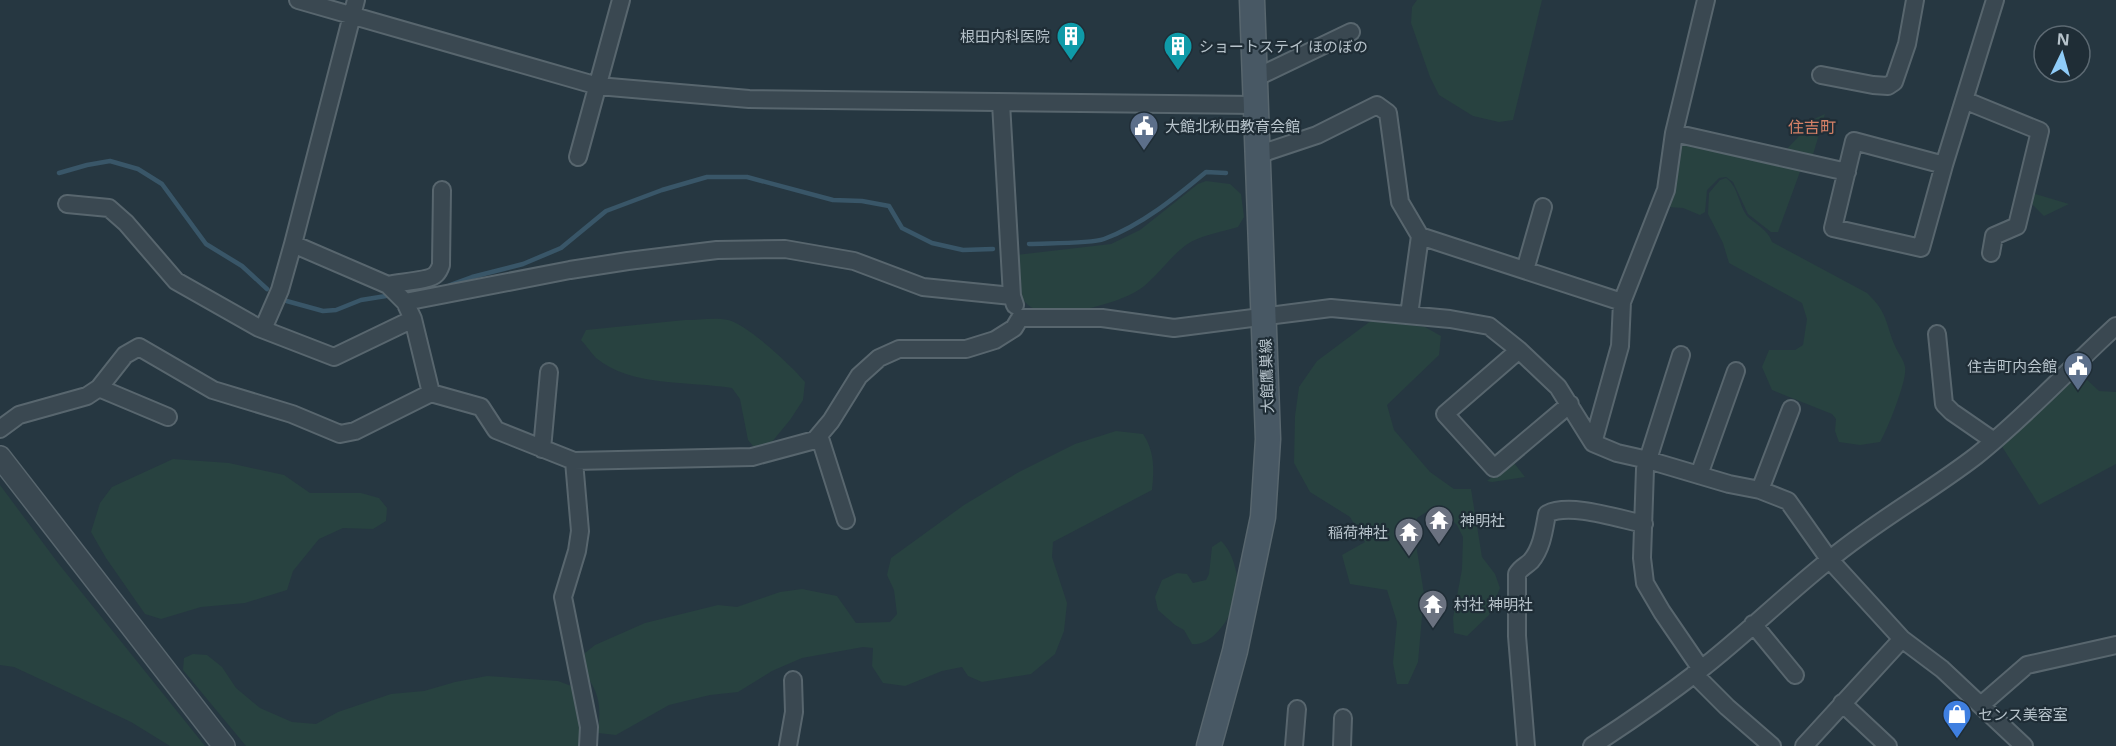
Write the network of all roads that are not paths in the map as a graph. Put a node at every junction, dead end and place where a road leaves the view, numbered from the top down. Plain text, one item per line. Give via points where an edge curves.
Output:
1 (298, 0) edge
2 (621, 0) edge
3 (1252, 0) edge
4 (1706, 0) edge
5 (1915, 0) edge
6 (1995, 0) edge
7 (353, 8) edge
8 (1351, 33) dead end
9 (1821, 75) dead end
10 (1255, 78) junction
11 (598, 86) junction
12 (1964, 100) junction
13 (1001, 103) junction
14 (1256, 105) junction
15 (1674, 133) junction
16 (1257, 155) junction
17 (578, 157) dead end
18 (1944, 165) junction
19 (1846, 172) junction
20 (442, 190) dead end
21 (67, 204) dead end
22 (1543, 207) dead end
23 (1420, 236) junction
24 (293, 244) junction
25 (1991, 253) dead end
26 (1525, 270) junction
27 (388, 285) junction
28 (1012, 296) junction
29 (405, 302) junction
30 (1622, 302) junction
31 (1409, 315) junction
32 (1264, 316) junction
33 (1020, 318) junction
34 (413, 319) junction
35 (2116, 326) edge
36 (264, 329) junction
37 (1937, 334) dead end
38 (1519, 350) junction
39 (1681, 355) dead end
40 (1736, 371) dead end
41 (549, 372) dead end
42 (99, 388) junction
43 (431, 393) junction
44 (1569, 404) junction
45 (1791, 409) dead end
46 (168, 417) dead end
47 (0, 429) edge
48 (819, 435) junction
49 (1994, 441) junction
50 (1593, 442) junction
51 (542, 449) junction
52 (0, 457) edge
53 (1648, 460) junction
54 (574, 461) junction
55 (1700, 475) junction
56 (1760, 490) junction
57 (846, 520) dead end
58 (1644, 524) junction
59 (1829, 559) junction
60 (1753, 624) junction
61 (1902, 639) junction
62 (2116, 645) edge
63 (1698, 672) junction
64 (1795, 675) dead end
65 (793, 680) dead end
66 (1842, 703) junction
67 (1981, 705) junction
68 (1297, 709) dead end
69 (1343, 718) dead end
70 (224, 746) edge
71 (588, 746) edge
72 (788, 746) edge
73 (1209, 746) edge
74 (1294, 746) edge
75 (1342, 746) edge
76 (1526, 746) edge
77 (1592, 746) edge
78 (1772, 746) edge
79 (1804, 746) edge
80 (1888, 746) edge
81 (2024, 746) edge

1 - 7 street
2 - 11 street
3 - 10 main road, 大館鷹巣線
4 - 15 street
5 - 9 street via 1907,44 1894,82 1888,86 1874,85
6 - 12 street
7 - 11 street
7 - 24 street
8 - 10 street
10 - 14 main road, 大館鷹巣線
11 - 13 street via 749,99
11 - 17 street
12 - 18 street
12 - 25 street via 2040,131 2017,226 1994,236
13 - 14 street
13 - 28 street
14 - 16 main road, 大館鷹巣線
15 - 19 street
15 - 30 street via 1666,190
16 - 23 street via 1317,135 1377,105 1388,114 1400,202
16 - 32 main road, 大館鷹巣線
18 - 19 street via 1854,141
18 - 19 street via 1921,248 1833,228
20 - 27 street via 441,265 437,274
21 - 36 street via 109,208 176,281
22 - 26 street
23 - 26 street
23 - 31 street
24 - 27 street
24 - 36 street
26 - 30 street
27 - 29 street
28 - 29 street via 922,287 854,261 785,249 717,250 628,261
28 - 33 street
29 - 34 street
30 - 50 street via 1620,346
31 - 32 street via 1331,308
31 - 38 street via 1489,326
32 - 33 street via 1174,328 1102,318
32 - 73 main road, 大館鷹巣線 via 1268,439 1263,517 1235,651
33 - 48 street via 1014,328 995,340 966,350 899,349 879,358 859,376
34 - 36 street via 334,357
34 - 43 street
35 - 49 street
37 - 49 street via 1944,404
38 - 44 street via 1558,387
38 - 44 street via 1445,414 1494,468
39 - 53 street
40 - 55 street
41 - 51 street
42 - 43 street via 124,355 139,347 213,390 292,414 340,434 355,431
42 - 46 street
42 - 47 street via 87,396 19,415
43 - 51 street via 481,408 496,430
44 - 50 street
45 - 56 street
48 - 54 street via 816,440 752,457
48 - 57 street
49 - 59 street
50 - 53 street
51 - 54 street
52 - 70 street
53 - 55 street
53 - 58 street
54 - 71 street via 580,531 563,597 589,727
55 - 56 street
56 - 59 street via 1788,501
58 - 63 street via 1645,583
58 - 76 street via 1570,509 1547,514 1541,545 1517,574 1517,636
59 - 60 street
59 - 61 street
60 - 63 street
60 - 64 street
61 - 66 street
61 - 67 street
62 - 67 street via 2027,665
63 - 77 street
63 - 78 street via 1727,707
65 - 72 street via 793,723
66 - 79 street
66 - 80 street
67 - 81 street
68 - 74 street
69 - 75 street

